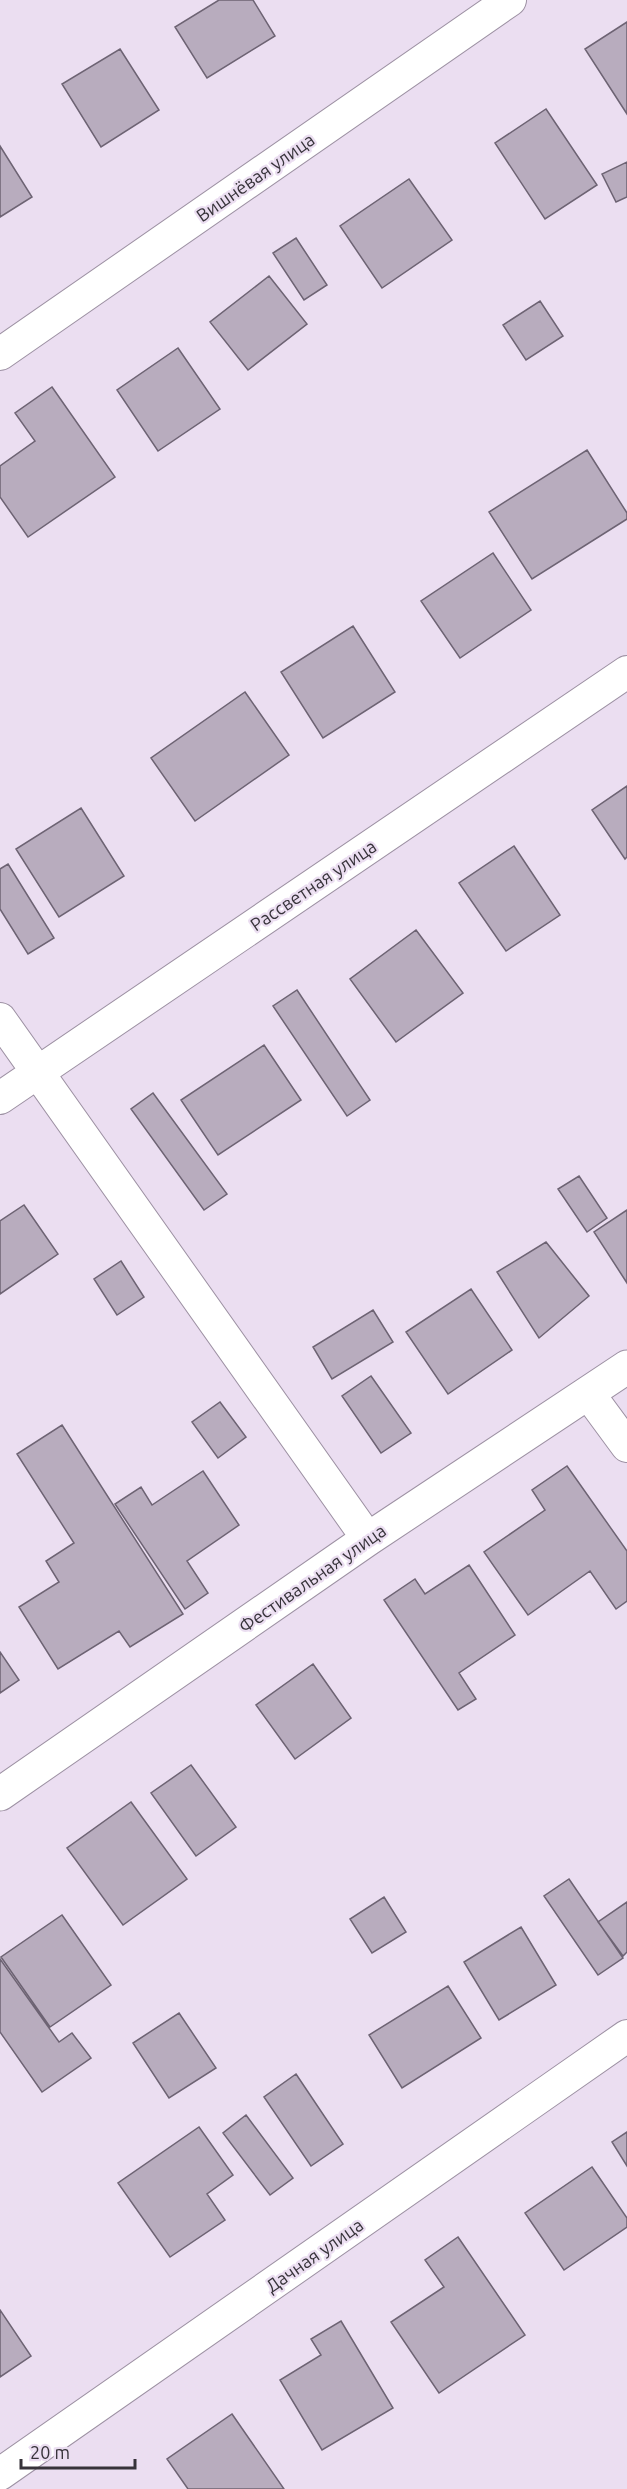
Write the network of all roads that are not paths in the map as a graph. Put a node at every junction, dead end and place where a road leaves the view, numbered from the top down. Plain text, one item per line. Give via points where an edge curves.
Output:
1 (510, 0) edge
2 (0, 354) edge
3 (627, 672) edge
4 (0, 1019) edge
5 (37, 1072) junction
6 (0, 1098) edge
7 (627, 1367) edge
8 (588, 1393) junction
9 (627, 1446) edge
10 (368, 1539) junction
11 (0, 1794) edge
12 (627, 2036) edge
13 (0, 2474) edge

1 - 2 street, Вишнёвая улица
3 - 5 street, Рассветная улица
4 - 5 street
5 - 6 street, Рассветная улица
5 - 10 street
7 - 8 street, Фестивальная улица
8 - 9 street
8 - 10 street, Фестивальная улица
10 - 11 street, Фестивальная улица
12 - 13 street, Дачная улица

